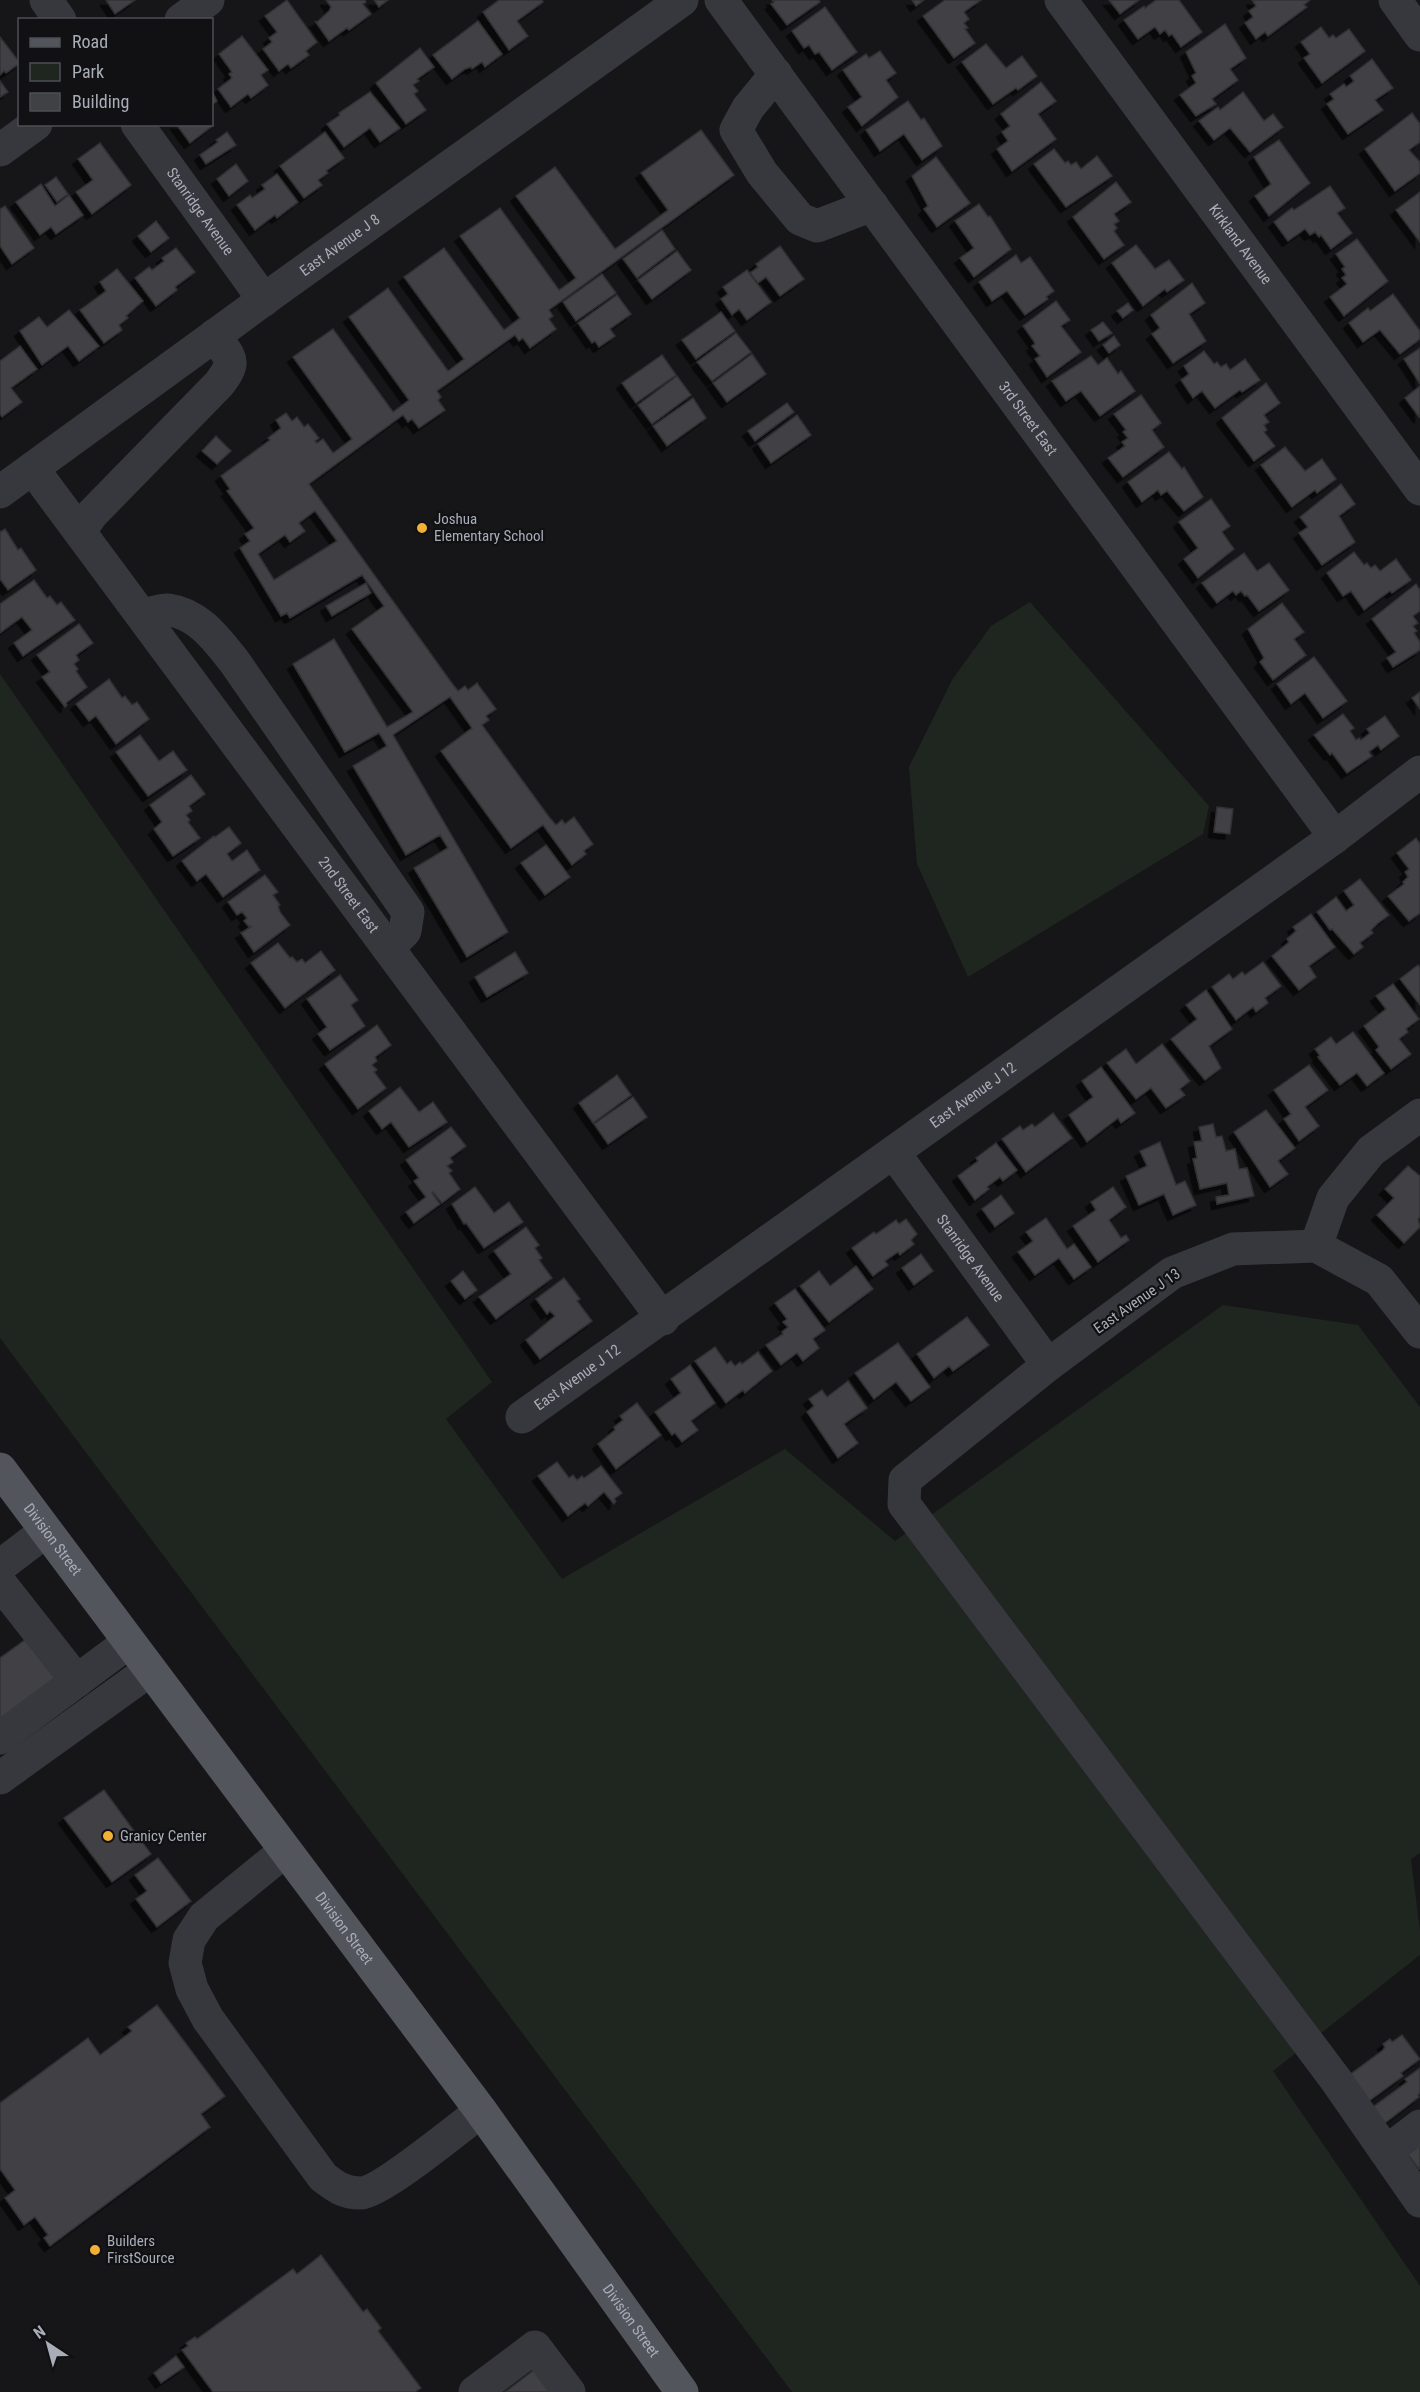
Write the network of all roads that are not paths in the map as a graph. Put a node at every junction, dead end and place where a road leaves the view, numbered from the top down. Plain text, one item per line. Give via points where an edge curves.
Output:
1 (46, 0) edge
2 (208, 0) edge
3 (682, 0) edge
4 (722, 0) edge
5 (1061, 0) edge
6 (1395, 0) edge
7 (59, 18) edge
8 (184, 18) edge
9 (1420, 35) edge
10 (776, 74) junction
11 (33, 126) edge
12 (138, 126) edge
13 (0, 150) edge
14 (872, 206) junction
15 (264, 300) junction
16 (215, 335) junction
17 (33, 469) junction
18 (1420, 489) edge
19 (0, 492) edge
20 (80, 531) junction
21 (142, 615) junction
22 (1420, 772) edge
23 (1335, 837) junction
24 (388, 948) junction
25 (1420, 1115) edge
26 (894, 1153) junction
27 (1316, 1246) junction
28 (663, 1319) junction
29 (1420, 1332) edge
30 (1048, 1365) junction
31 (522, 1417) dead end
32 (0, 1469) edge
33 (46, 1531) junction
34 (0, 1566) edge
35 (0, 1583) edge
36 (129, 1642) junction
37 (150, 1670) junction
38 (77, 1681) junction
39 (0, 1738) edge
40 (0, 1778) edge
41 (285, 1851) junction
42 (481, 2111) junction
43 (1420, 2126) edge
44 (1386, 2152) junction
45 (1420, 2201) edge
46 (475, 2392) edge
47 (569, 2392) edge
48 (682, 2392) edge

1 - 7 street
2 - 8 street
3 - 15 street, East Avenue J 8
4 - 10 street, 3rd Street East
5 - 18 street, Kirkland Avenue
6 - 9 street
10 - 14 street, 3rd Street East
10 - 14 street via 748,108 736,130 762,173 800,219 817,226
11 - 13 street
12 - 15 street, Stanridge Avenue
14 - 23 street, 3rd Street East
15 - 16 street, East Avenue J 8
16 - 17 street, East Avenue J 8
16 - 20 street via 231,361 231,368
17 - 19 street, East Avenue J 8
17 - 20 street, 2nd Street East
20 - 21 street, 2nd Street East
21 - 24 street, 2nd Street East
21 - 24 street via 168,610 193,618 234,661 408,912 405,931
22 - 23 street, East Avenue J 12
23 - 26 street, East Avenue J 12
24 - 28 street, 2nd Street East
25 - 27 street via 1371,1151 1334,1198
26 - 28 street, East Avenue J 12
26 - 30 street, Stanridge Avenue
27 - 29 street via 1379,1280
27 - 30 street, East Avenue J 13 via 1233,1249 1172,1273
28 - 31 street, East Avenue J 12
30 - 44 street, East Avenue J 13 via 905,1480 904,1504
32 - 33 main road, Division Street
33 - 34 street
33 - 36 main road, Division Street
35 - 38 street
36 - 37 main road, Division Street
36 - 38 street
37 - 40 street
37 - 41 main road, Division Street
38 - 39 street
41 - 42 main road, Division Street
41 - 42 street via 204,1917 189,1940 185,1963 192,1989 208,2019 323,2177 341,2191 363,2193 388,2180
42 - 48 main road, Division Street
43 - 44 street
44 - 45 street
46 - 47 street via 536,2347

